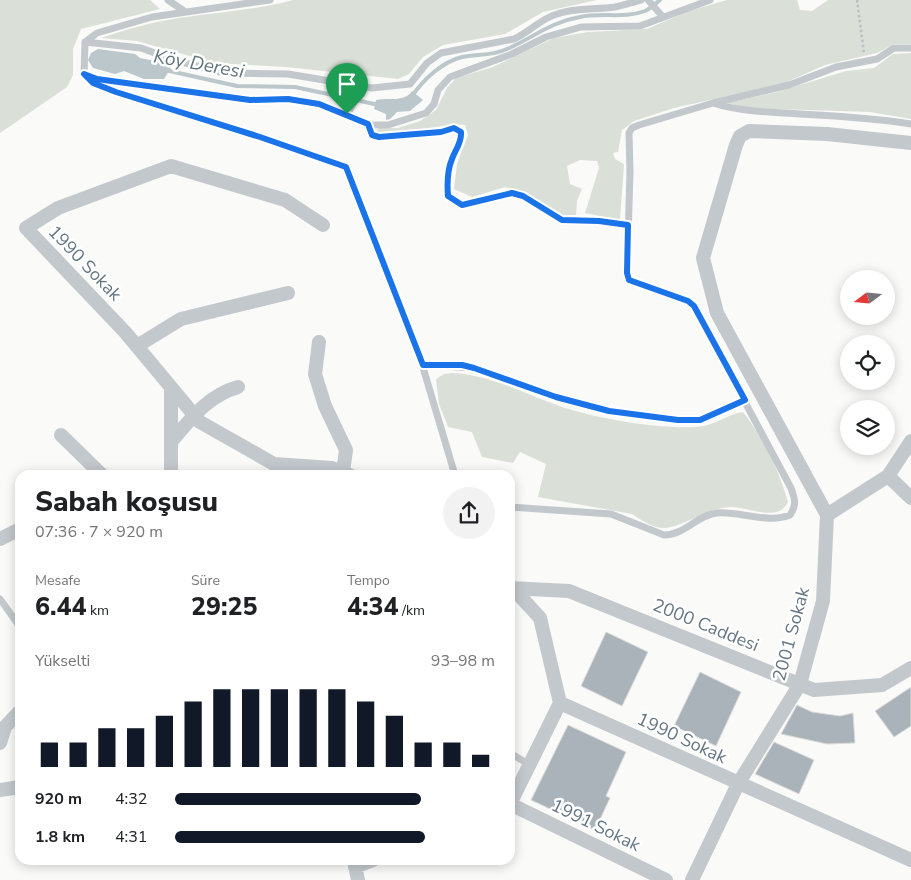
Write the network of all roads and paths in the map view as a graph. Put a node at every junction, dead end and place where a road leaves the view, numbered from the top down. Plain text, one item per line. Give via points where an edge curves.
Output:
1 (168, 0) edge
2 (270, 0) edge
3 (641, 0) edge
4 (648, 0) edge
5 (710, 0) edge
6 (857, 0) edge
7 (184, 11) junction
8 (663, 17) junction
9 (85, 42) junction
10 (911, 48) edge
11 (865, 62) junction
12 (84, 74) junction
13 (362, 86) junction
14 (713, 103) junction
15 (347, 114) junction
16 (368, 124) junction
17 (911, 124) edge
18 (911, 142) edge
19 (323, 225) dead end
20 (628, 225) junction
21 (288, 293) dead end
22 (319, 342) dead end
23 (136, 346) junction
24 (423, 365) junction
25 (171, 387) junction
26 (238, 387) dead end
27 (745, 400) junction
28 (194, 415) junction
29 (61, 436) dead end
30 (911, 441) edge
31 (171, 442) junction
32 (97, 470) edge
33 (171, 470) edge
34 (337, 470) edge
35 (346, 470) edge
36 (454, 470) edge
37 (888, 476) junction
38 (911, 498) edge
39 (515, 507) edge
40 (827, 516) junction
41 (15, 531) edge
42 (0, 539) edge
43 (515, 587) edge
44 (515, 591) edge
45 (0, 599) edge
46 (15, 620) edge
47 (911, 668) edge
48 (800, 684) junction
49 (560, 703) junction
50 (15, 716) edge
51 (0, 743) edge
52 (515, 756) edge
53 (530, 765) junction
54 (738, 784) junction
55 (1, 787) edge
56 (15, 787) edge
57 (515, 794) edge
58 (515, 806) edge
59 (911, 860) edge
60 (666, 880) edge
61 (692, 880) edge

1 - 7 lane
2 - 7 lane
3 - 13 lane via 614,7 569,10 537,22 524,35 514,39 441,53 410,84
4 - 8 lane
5 - 8 lane
6 - 11 path
7 - 9 lane via 97,33
8 - 16 lane via 640,26 581,27 546,37 450,78 438,90 434,104 426,113 388,125
9 - 12 lane
9 - 13 lane via 141,48 224,73 288,74
10 - 11 lane via 894,48 877,59
11 - 14 lane via 836,67 789,85
12 - 15 lane via 97,79 250,100 288,99 319,104
12 - 24 lane via 93,83 116,92 346,167
13 - 15 lane
14 - 17 lane via 728,108 874,118
14 - 20 lane via 632,128 629,133
15 - 16 lane
16 - 20 lane via 372,135 379,137 454,128 461,132 462,139 451,160 446,182 448,196 462,205 512,193 523,196 562,220
18 - 40 street via 750,131 740,136 703,258 718,313
19 - 23 street, 1990 Sokak via 284,200 171,166 58,208 26,228
20 - 27 lane via 629,280 694,306
21 - 23 street via 181,319
22 - 35 street via 315,374 325,406 346,450
23 - 25 street, 1990 Sokak
24 - 27 lane via 462,365 609,411 678,420 700,420
24 - 36 lane
25 - 28 street, 1990 Sokak
25 - 31 street
26 - 28 street via 206,402
27 - 39 lane via 791,488 795,508 790,515 775,518 715,513 672,535 664,535 611,514
28 - 31 street
28 - 34 street, 1990 Sokak via 200,422 274,464
29 - 32 street
30 - 37 street
31 - 33 street
37 - 38 street
37 - 40 street
40 - 48 street, 2001 Sokak via 824,601
41 - 42 street
43 - 48 street, 2000 Caddesi via 569,591
44 - 49 street via 540,618
45 - 46 lane
47 - 48 street, 2000 Caddesi via 882,685 814,690
48 - 54 street, 2001 Sokak
49 - 53 street
49 - 54 street, 1990 Sokak
50 - 51 street via 5,727
52 - 53 lane
53 - 57 street
54 - 59 street, 1990 Sokak
54 - 61 street, 2001 Sokak
55 - 56 street
58 - 60 street, 1991 Sokak

